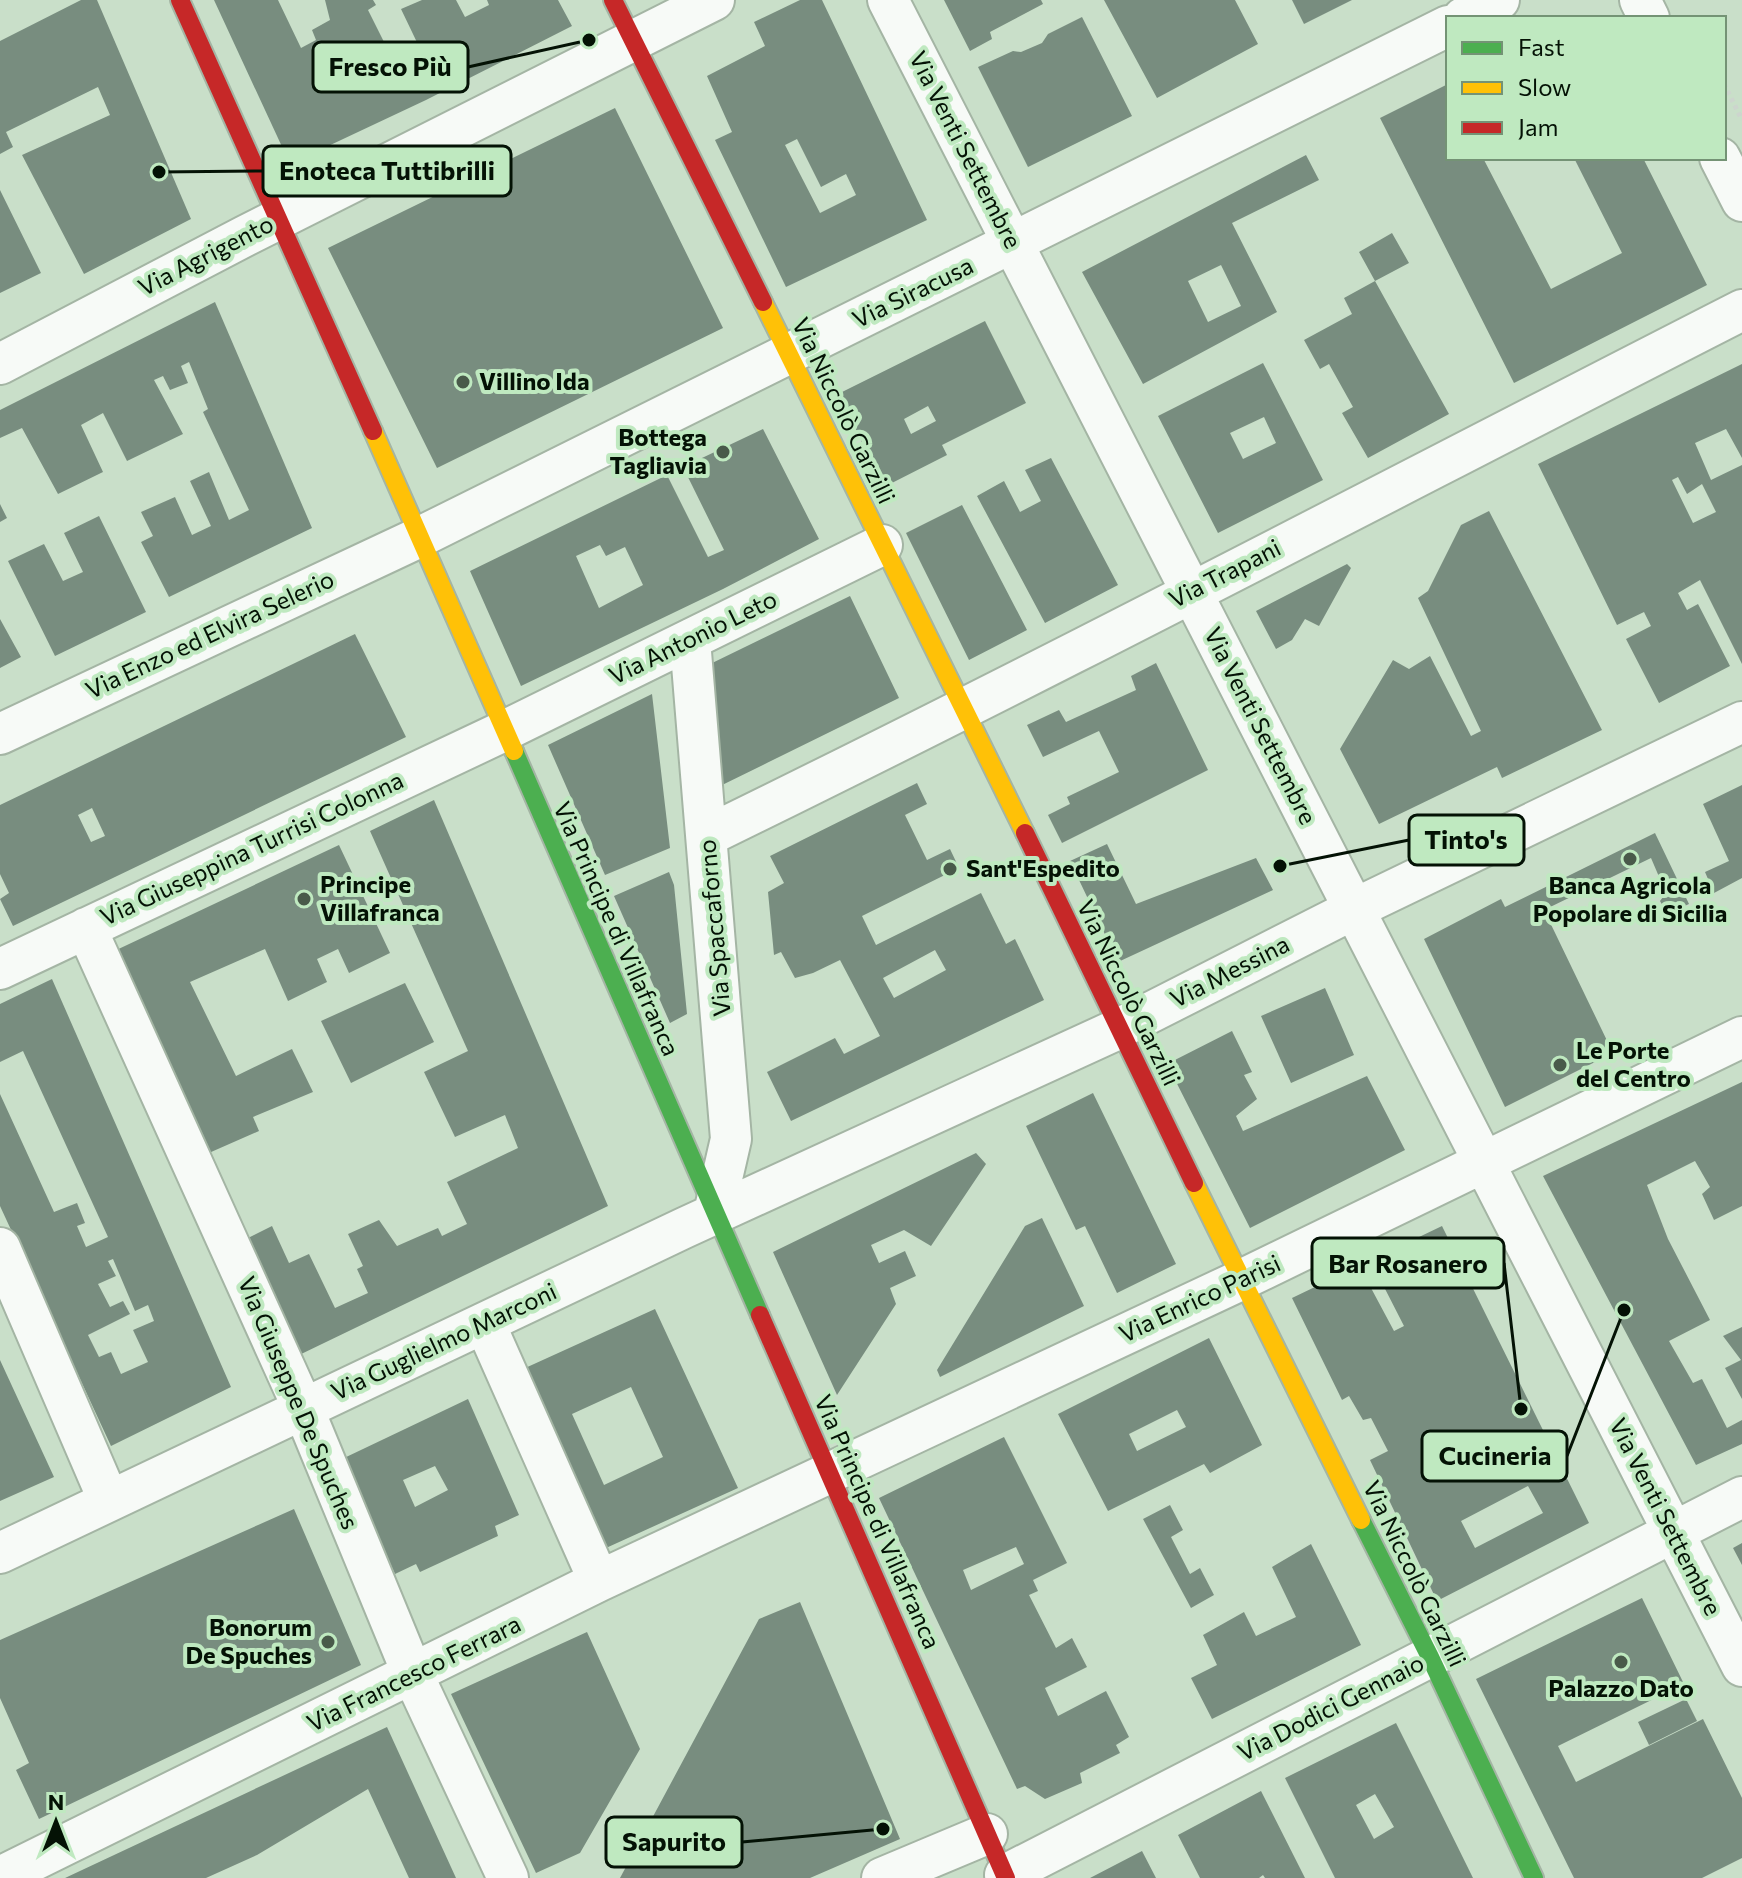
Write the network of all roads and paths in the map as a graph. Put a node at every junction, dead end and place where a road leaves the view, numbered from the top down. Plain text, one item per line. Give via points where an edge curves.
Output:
1 (180, 0) edge
2 (613, 0) edge
3 (714, 0) edge
4 (888, 0) edge
5 (1499, 0) edge
6 (1467, 16) edge
7 (1446, 27) edge
8 (633, 40) junction
9 (1726, 88) edge
10 (1742, 120) edge
11 (1721, 160) edge
12 (1742, 201) edge
13 (278, 219) junction
14 (1013, 244) junction
15 (1742, 310) edge
16 (788, 355) junction
17 (0, 364) edge
18 (420, 537) junction
19 (882, 545) junction
20 (1191, 591) junction
21 (690, 640) junction
22 (965, 710) junction
23 (1742, 722) edge
24 (504, 731) junction
25 (0, 734) edge
26 (707, 836) junction
27 (1354, 909) junction
28 (86, 928) junction
29 (0, 969) edge
30 (1118, 1029) junction
31 (1742, 1037) edge
32 (1484, 1164) junction
33 (714, 1213) junction
34 (0, 1248) edge
35 (1241, 1280) junction
36 (485, 1324) junction
37 (303, 1408) junction
38 (829, 1472) junction
39 (1742, 1497) edge
40 (109, 1501) junction
41 (1673, 1532) junction
42 (0, 1553) edge
43 (599, 1581) junction
44 (1430, 1657) junction
45 (1742, 1666) edge
46 (413, 1675) junction
47 (987, 1834) junction
48 (5, 1871) edge
49 (1006, 1876) edge
50 (508, 1878) edge
51 (882, 1878) edge
52 (1534, 1878) edge

1 - 13 street, Via Principe di Villafranca
2 - 8 street, Via Niccolò Garzilli
3 - 8 street, Via Agrigento
4 - 14 street, Via Venti Settembre
5 - 6 street
7 - 14 street, Via Siracusa
8 - 13 street, Via Agrigento
8 - 16 street, Via Niccolò Garzilli
9 - 10 path
11 - 12 street
13 - 17 street, Via Agrigento
13 - 18 street, Via Principe di Villafranca
14 - 16 street, Via Siracusa
14 - 20 street, Via Venti Settembre
15 - 20 street, Via Trapani
16 - 18 street, Via Siracusa
16 - 19 street, Via Niccolò Garzilli
18 - 24 street, Via Principe di Villafranca
18 - 25 street, Via Enzo ed Elvira Selerio
19 - 21 street, Via Antonio Leto
19 - 22 street, Via Niccolò Garzilli
20 - 22 street, Via Trapani
20 - 27 street, Via Venti Settembre
21 - 24 street, Via Antonio Leto
21 - 26 street, Via Spaccaforno
22 - 26 street, Via Trapani
22 - 30 street, Via Niccolò Garzilli
23 - 27 street, Via Messina
24 - 28 street, Via Giuseppina Turrisi Colonna
24 - 33 street, Via Principe di Villafranca
26 - 33 street, Via Spaccaforno via 731,1139
27 - 30 street, Via Messina
27 - 32 street, Via Venti Settembre
28 - 29 street, Via Giuseppina Turrisi Colonna
28 - 37 street, Via Giuseppe De Spuches
30 - 33 street, Via Messina
30 - 35 street, Via Niccolò Garzilli
31 - 32 street, Via Enrico Parisi
32 - 35 street, Via Enrico Parisi
32 - 41 street, Via Venti Settembre
33 - 36 street, Via Guglielmo Marconi
33 - 38 street, Via Principe di Villafranca
34 - 40 street
35 - 38 street, Via Enrico Parisi
35 - 44 street, Via Niccolò Garzilli
36 - 37 street, Via Guglielmo Marconi
36 - 43 street
37 - 40 street, Via Guglielmo Marconi
37 - 46 street, Via Giuseppe De Spuches
38 - 43 street, Via Francesco Ferrara
38 - 47 street, Via Principe di Villafranca
39 - 41 street, Via Dodici Gennaio
40 - 42 street, Via Guglielmo Marconi
41 - 44 street, Via Dodici Gennaio
41 - 45 street, Via Venti Settembre
43 - 46 street, Via Francesco Ferrara
44 - 49 street, Via Dodici Gennaio
44 - 52 street, Via Niccolò Garzilli
46 - 48 street, Via Francesco Ferrara
46 - 50 street, Via Giuseppe De Spuches
47 - 49 street, Via Principe di Villafranca
47 - 51 street

